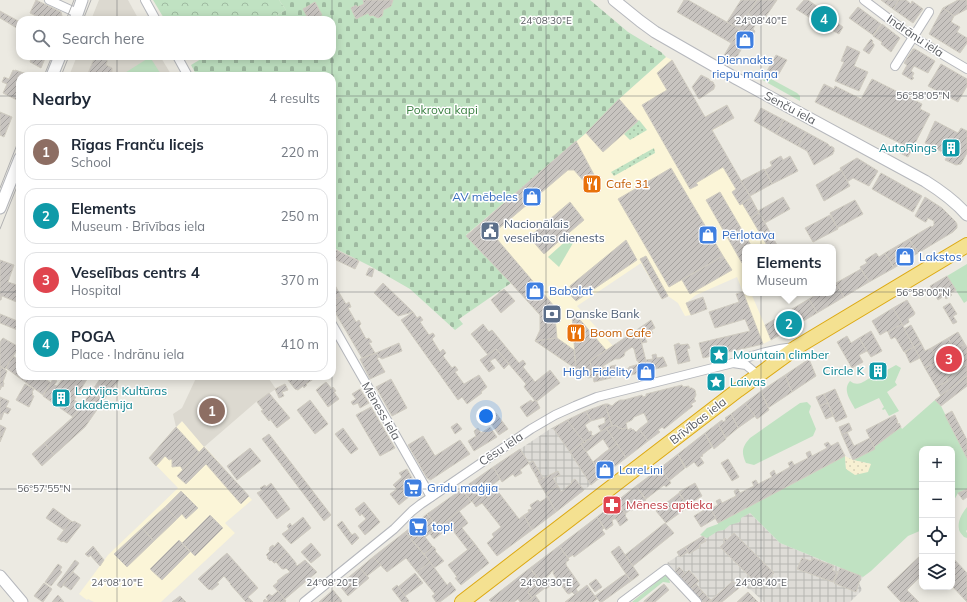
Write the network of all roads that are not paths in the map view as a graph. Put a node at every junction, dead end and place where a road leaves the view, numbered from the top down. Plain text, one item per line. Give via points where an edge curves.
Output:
1 (49, 0) edge
2 (82, 0) edge
3 (145, 0) edge
4 (614, 0) edge
5 (864, 0) edge
6 (929, 12) dead end
7 (74, 16) edge
8 (76, 16) edge
9 (154, 16) edge
10 (913, 37) junction
11 (58, 60) edge
12 (179, 60) edge
13 (895, 66) dead end
14 (967, 69) edge
15 (54, 72) edge
16 (186, 72) edge
17 (16, 168) edge
18 (0, 208) edge
19 (967, 215) edge
20 (967, 245) edge
21 (336, 331) edge
22 (797, 347) junction
23 (733, 363) junction
24 (758, 375) junction
25 (431, 497) junction
26 (0, 576) edge
27 (22, 602) edge
28 (304, 602) edge
29 (462, 602) edge
30 (622, 602) edge
31 (697, 602) edge

1 - 7 street
2 - 8 main road
3 - 9 street
4 - 19 main road, Senču iela via 655,32 925,181 959,205
5 - 10 street, Indrānu iela
6 - 10 street
10 - 13 street
10 - 14 street, Indrānu iela
11 - 15 main road
12 - 16 street
17 - 18 main road
20 - 22 highway, Brīvības iela
21 - 25 street, Mēness iela
22 - 23 street, Cēsu iela via 774,350
22 - 24 highway, Brīvības iela
23 - 24 street via 746,365
23 - 25 street, Cēsu iela via 597,397 575,406 531,429
24 - 29 highway, Brīvības iela
25 - 28 street, Cēsu iela
26 - 27 main road
30 - 31 street via 666,569

